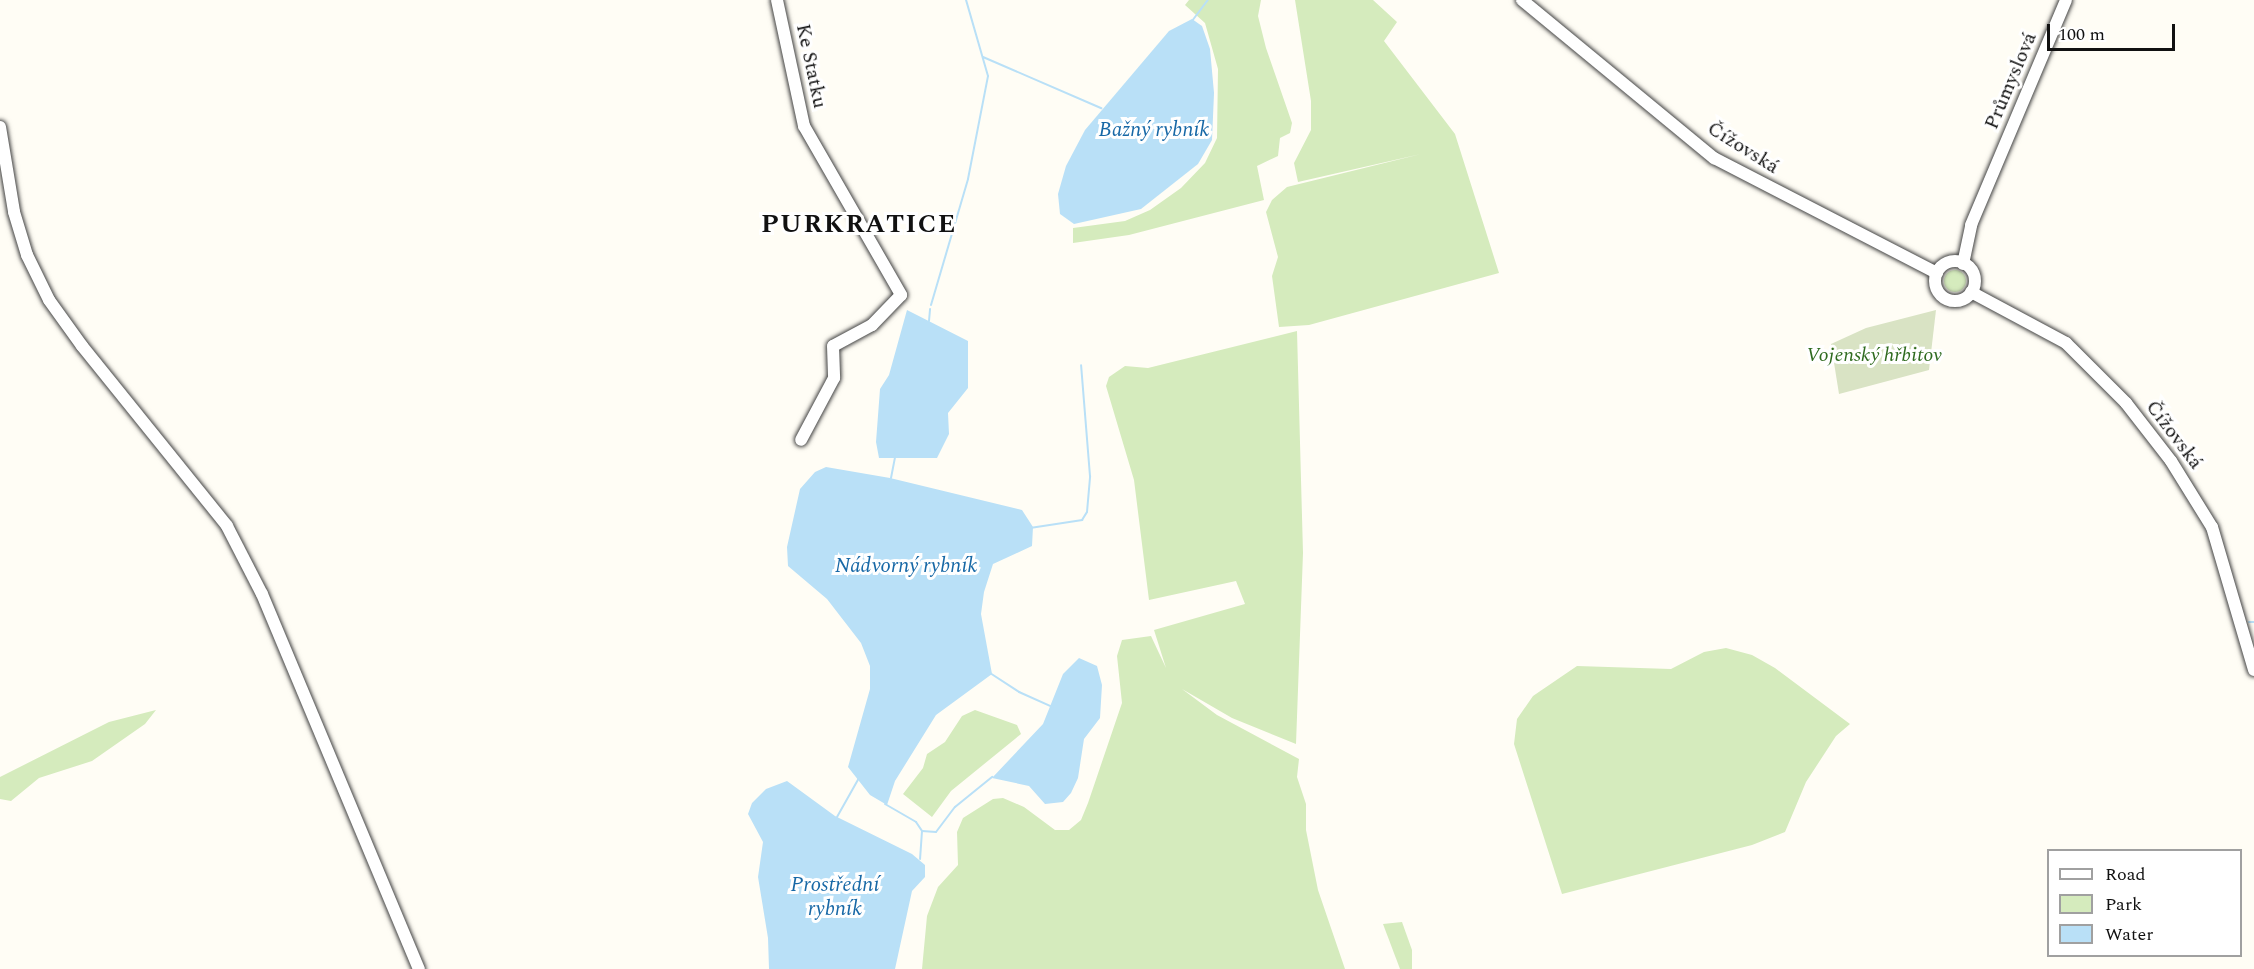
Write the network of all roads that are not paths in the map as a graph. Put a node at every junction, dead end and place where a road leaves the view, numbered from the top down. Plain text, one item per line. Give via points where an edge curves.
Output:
1 (777, 0) edge
2 (1522, 0) edge
3 (2066, 0) edge
4 (0, 127) edge
5 (1963, 264) junction
6 (1937, 273) junction
7 (1971, 292) junction
8 (801, 440) dead end
9 (2254, 670) edge
10 (419, 969) edge

1 - 8 street, Ke Statku via 804,126 901,295 872,325 833,346 834,378
2 - 6 street, Čížovská via 1714,158
3 - 5 street, Průmyslová via 1971,225
4 - 10 street via 14,212 49,300 227,526 262,594
5 - 6 street via 1946,264
5 - 7 street via 1974,276
6 - 7 street via 1937,289 1945,298 1959,300
7 - 9 street, Čížovská via 2066,343 2119,396 2171,460 2212,527

